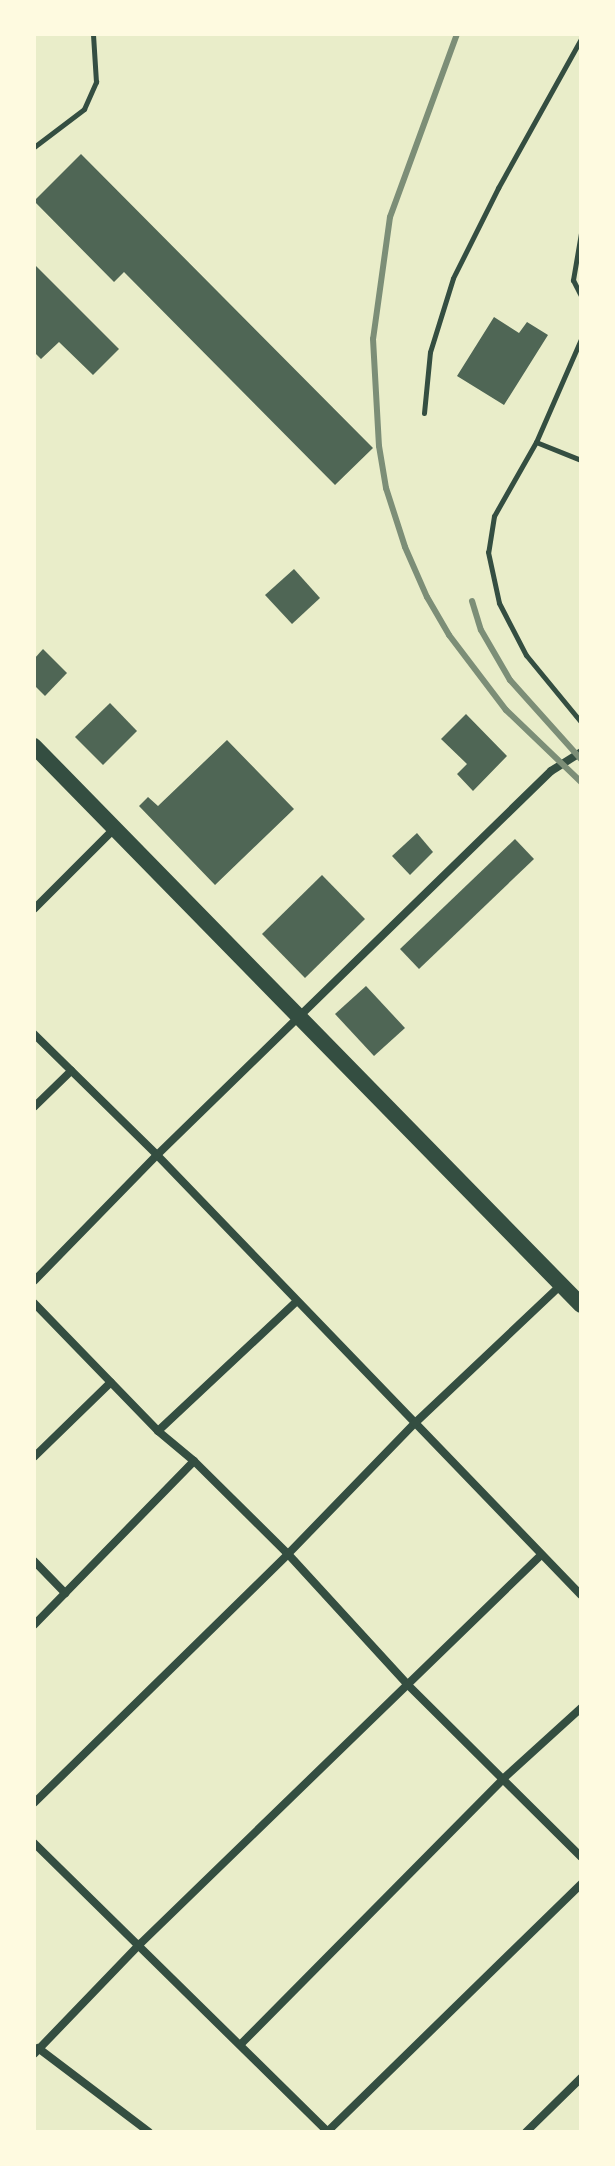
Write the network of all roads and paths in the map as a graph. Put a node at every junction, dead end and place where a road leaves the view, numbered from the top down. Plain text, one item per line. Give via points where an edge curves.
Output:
1 (93, 34) edge
2 (581, 39) edge
3 (34, 147) edge
4 (581, 233) edge
5 (581, 296) edge
6 (581, 339) edge
7 (424, 413) dead end
8 (536, 442) junction
9 (581, 460) edge
10 (581, 722) edge
11 (34, 746) edge
12 (581, 752) edge
13 (114, 829) junction
14 (34, 909) edge
15 (297, 1018) junction
16 (34, 1034) edge
17 (71, 1071) junction
18 (34, 1107) edge
19 (157, 1155) junction
20 (34, 1281) edge
21 (562, 1285) junction
22 (296, 1302) junction
23 (34, 1303) edge
24 (581, 1305) edge
25 (111, 1382) junction
26 (415, 1423) junction
27 (158, 1431) junction
28 (34, 1457) edge
29 (194, 1461) junction
30 (288, 1554) junction
31 (541, 1555) junction
32 (34, 1561) edge
33 (65, 1593) junction
34 (581, 1595) edge
35 (34, 1625) edge
36 (408, 1685) junction
37 (581, 1708) edge
38 (503, 1779) junction
39 (34, 1803) edge
40 (34, 1843) edge
41 (581, 1857) edge
42 (581, 1884) edge
43 (140, 1944) junction
44 (241, 2044) junction
45 (36, 2051) edge
46 (581, 2078) edge
47 (149, 2132) edge
48 (328, 2132) edge
49 (526, 2132) edge

1 - 3 lane via 96,82 84,109
2 - 7 lane via 453,278 430,352
4 - 5 lane via 573,280
6 - 8 lane
8 - 9 lane
8 - 10 lane via 494,516 488,552 499,603 526,655
11 - 13 main road
12 - 15 street via 551,771
13 - 14 street
13 - 15 main road
15 - 19 street
15 - 21 main road
16 - 17 street
17 - 18 street
17 - 19 street
19 - 20 street
19 - 22 street
21 - 24 main road
21 - 26 street
22 - 26 street
22 - 27 street
23 - 25 street
25 - 27 street
25 - 28 street
26 - 30 street
26 - 31 street
27 - 29 street
29 - 30 street
29 - 33 street
30 - 36 street
30 - 39 street
31 - 34 street
31 - 36 street
32 - 33 street
33 - 35 street
36 - 38 street
36 - 43 street
37 - 38 street
38 - 41 street
38 - 44 street
40 - 43 street
42 - 48 street
43 - 44 street
43 - 45 street
44 - 48 street
45 - 47 street
46 - 49 street

